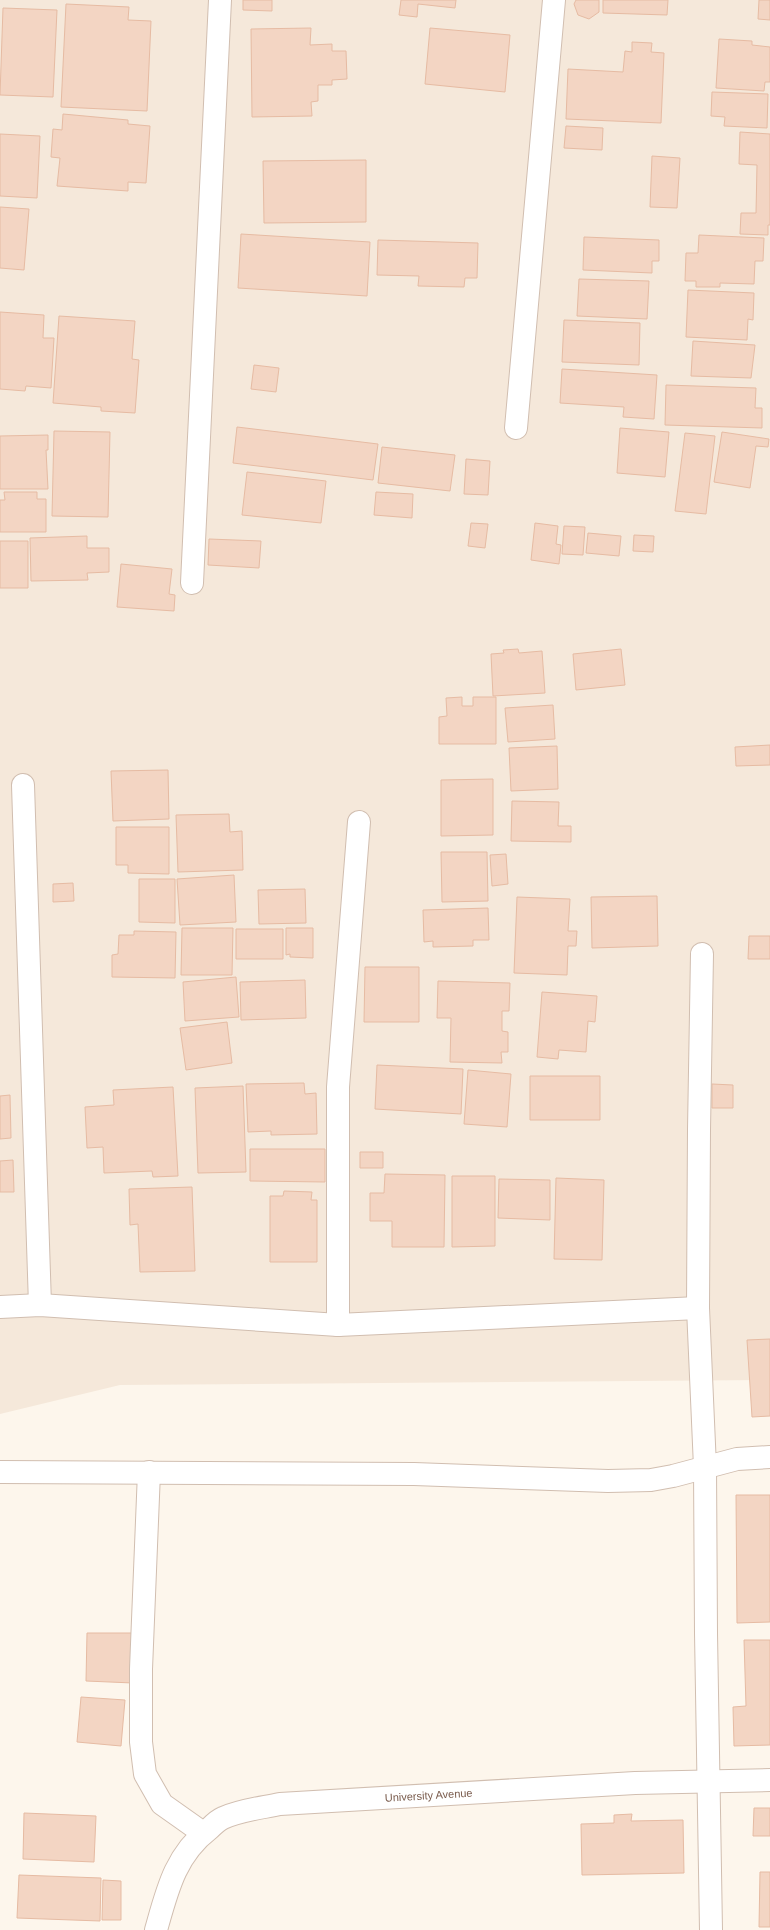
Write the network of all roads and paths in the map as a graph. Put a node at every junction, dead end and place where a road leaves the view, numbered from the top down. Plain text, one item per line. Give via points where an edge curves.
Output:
1 (220, 0) edge
2 (554, 0) edge
3 (516, 428) dead end
4 (192, 583) dead end
5 (23, 785) dead end
6 (359, 822) dead end
7 (702, 954) dead end
8 (40, 1305) junction
9 (0, 1306) edge
10 (698, 1308) junction
11 (338, 1324) junction
12 (770, 1457) edge
13 (705, 1467) junction
14 (0, 1472) edge
15 (149, 1472) junction
16 (770, 1780) edge
17 (709, 1781) junction
18 (203, 1833) junction
19 (156, 1930) edge
20 (711, 1930) edge

1 - 4 street
2 - 3 street
5 - 8 street
6 - 11 street via 338,1087
7 - 10 street
8 - 9 street
8 - 11 street
10 - 11 street
10 - 13 street
12 - 13 street via 737,1459
13 - 15 street via 651,1480 608,1481 414,1474
13 - 17 street
14 - 15 street
15 - 18 street via 141,1669 141,1742 145,1774 162,1804
16 - 17 street, University Avenue
17 - 18 street, University Avenue via 280,1804 250,1809 222,1818
17 - 20 street
18 - 19 street, University Avenue via 180,1860

